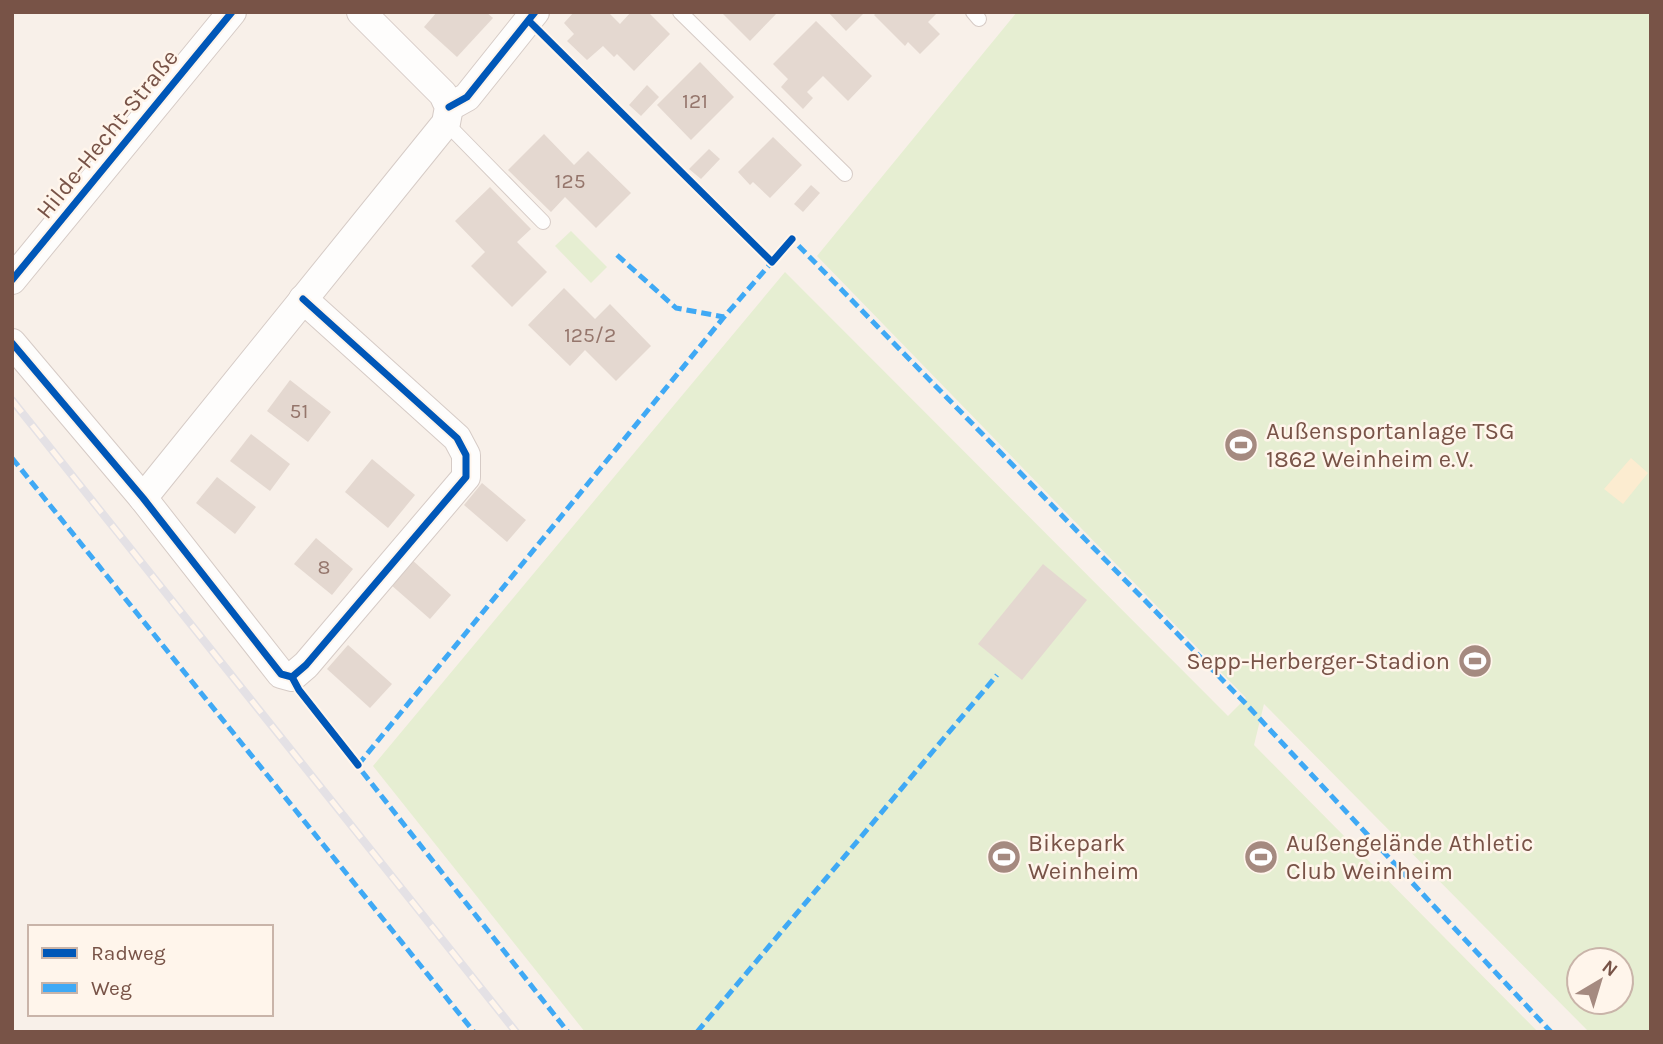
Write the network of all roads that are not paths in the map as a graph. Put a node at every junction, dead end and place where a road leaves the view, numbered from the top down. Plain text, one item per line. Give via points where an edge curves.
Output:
1 (232, 12) edge
2 (360, 12) edge
3 (535, 12) edge
4 (680, 12) edge
5 (447, 115) junction
6 (845, 174) dead end
7 (543, 222) dead end
8 (12, 280) edge
9 (303, 299) junction
10 (12, 343) edge
11 (143, 498) junction

1 - 8 street, Hilde-Hecht-Straße
2 - 5 street via 443,94
3 - 5 street via 467,97
4 - 6 lane
5 - 7 lane
5 - 9 street
9 - 11 street
9 - 11 street via 457,438 466,455 466,477 292,677 281,674
10 - 11 street

